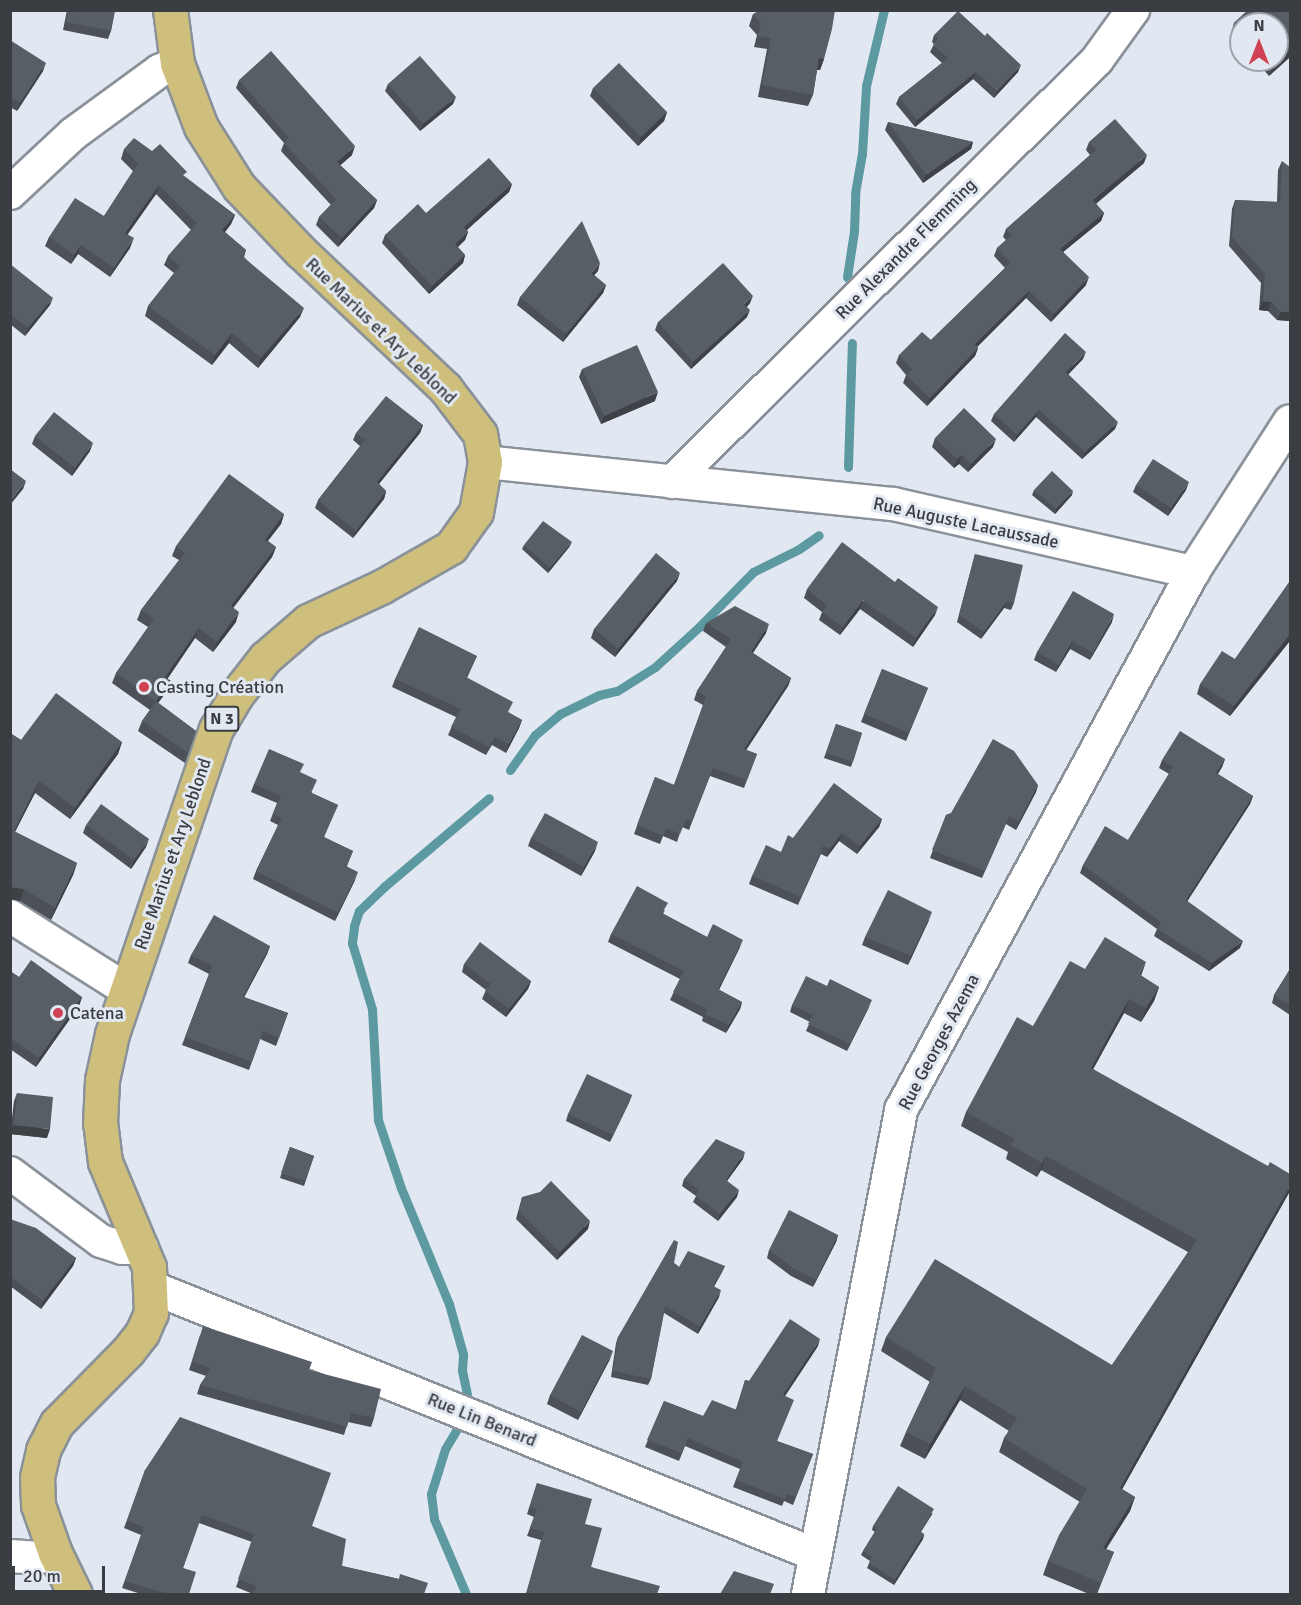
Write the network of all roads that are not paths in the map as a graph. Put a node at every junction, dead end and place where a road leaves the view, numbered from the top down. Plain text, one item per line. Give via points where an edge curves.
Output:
1 (170, 10) edge
2 (1133, 10) edge
3 (177, 63) junction
4 (10, 193) edge
5 (1290, 421) edge
6 (485, 462) junction
7 (672, 482) junction
8 (1193, 572) junction
9 (10, 916) edge
10 (127, 990) junction
11 (10, 1173) edge
12 (142, 1248) junction
13 (151, 1287) junction
14 (55, 1553) junction
15 (814, 1554) junction
16 (10, 1556) edge
17 (75, 1594) edge
18 (808, 1594) edge

1 - 3 main road, Rue Marius et Ary Leblond / N 3
2 - 7 street, Rue Alexandre Flemming via 1097,60
3 - 4 street via 159,71 72,134
3 - 6 main road, Rue Marius et Ary Leblond / N 3 via 201,127 239,187 301,252 445,388 480,434
5 - 8 street
6 - 7 street, Rue Auguste Lacaussade
6 - 10 main road, Rue Marius et Ary Leblond / N 3 via 476,512 451,547 381,587 308,621 265,658 237,694 216,729
7 - 8 street, Rue Auguste Lacaussade via 893,504
8 - 15 street, Rue Georges Azema via 901,1110
9 - 10 street
10 - 12 main road, Rue Marius et Ary Leblond / N 3 via 102,1080 100,1123 105,1162
11 - 12 street via 101,1240 122,1248
12 - 13 main road, Rue Marius et Ary Leblond / N 3
13 - 14 main road, Rue Marius et Ary Leblond / N 3 via 151,1313 142,1333 57,1423 43,1450 37,1477 38,1505
13 - 15 street, Rue Lin Benard
14 - 16 street via 36,1558
14 - 17 main road, Rue Marius et Ary Leblond / N 3
15 - 18 street, Rue Georges Azema

